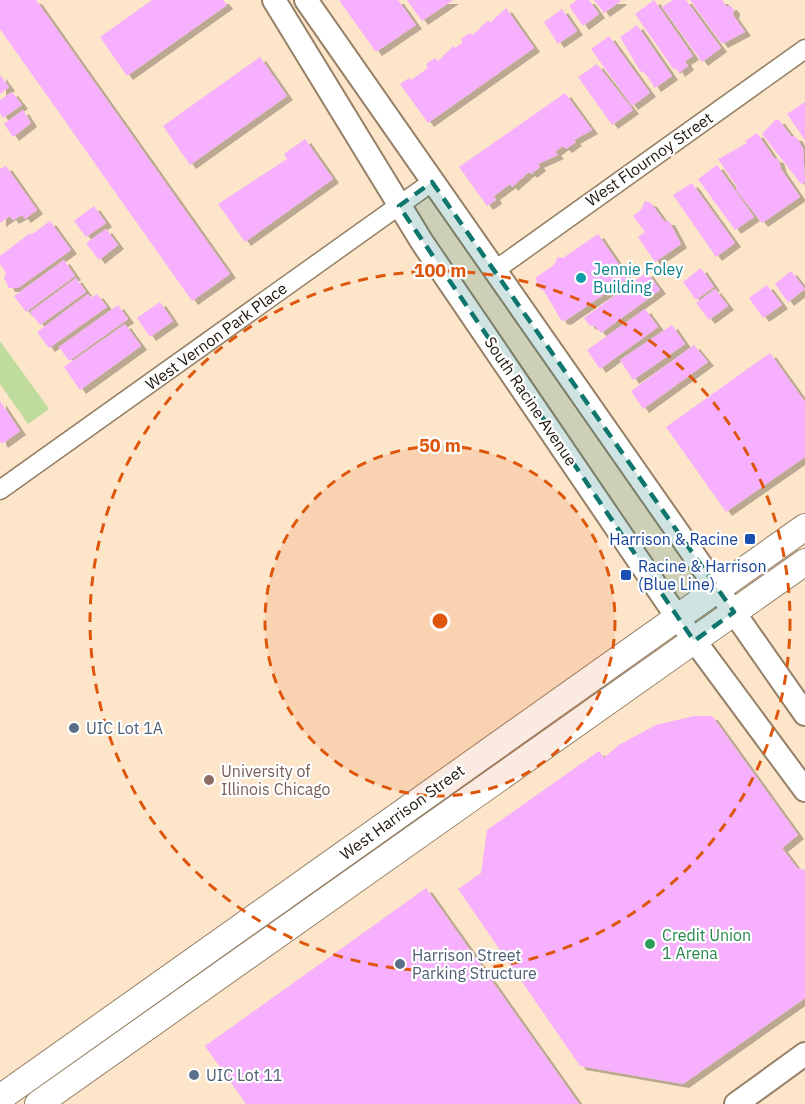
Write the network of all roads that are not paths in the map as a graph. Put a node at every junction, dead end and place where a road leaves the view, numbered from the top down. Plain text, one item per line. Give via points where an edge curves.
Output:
1 (274, 0) edge
2 (306, 0) edge
3 (805, 49) edge
4 (432, 182) junction
5 (399, 206) junction
6 (494, 271) junction
7 (0, 490) edge
8 (805, 527) edge
9 (805, 562) edge
10 (717, 589) junction
11 (734, 612) junction
12 (677, 617) junction
13 (694, 641) junction
14 (805, 714) edge
15 (805, 790) edge
16 (805, 1054) edge
17 (0, 1098) edge
18 (38, 1104) edge
19 (736, 1104) edge

1 - 5 street, South Racine Avenue
2 - 4 street
3 - 6 street, West Flournoy Street
4 - 5 street, West Vernon Park Place
4 - 6 street
5 - 7 street, West Vernon Park Place
5 - 12 street, South Racine Avenue
6 - 10 street
8 - 10 main road, West Harrison Street
9 - 11 main road, West Harrison Street
10 - 11 street
10 - 12 main road, West Harrison Street
11 - 13 main road, West Harrison Street
11 - 14 street
12 - 13 street, South Racine Avenue
12 - 17 main road, West Harrison Street
13 - 15 street, South Racine Avenue
13 - 18 main road, West Harrison Street
16 - 19 street

